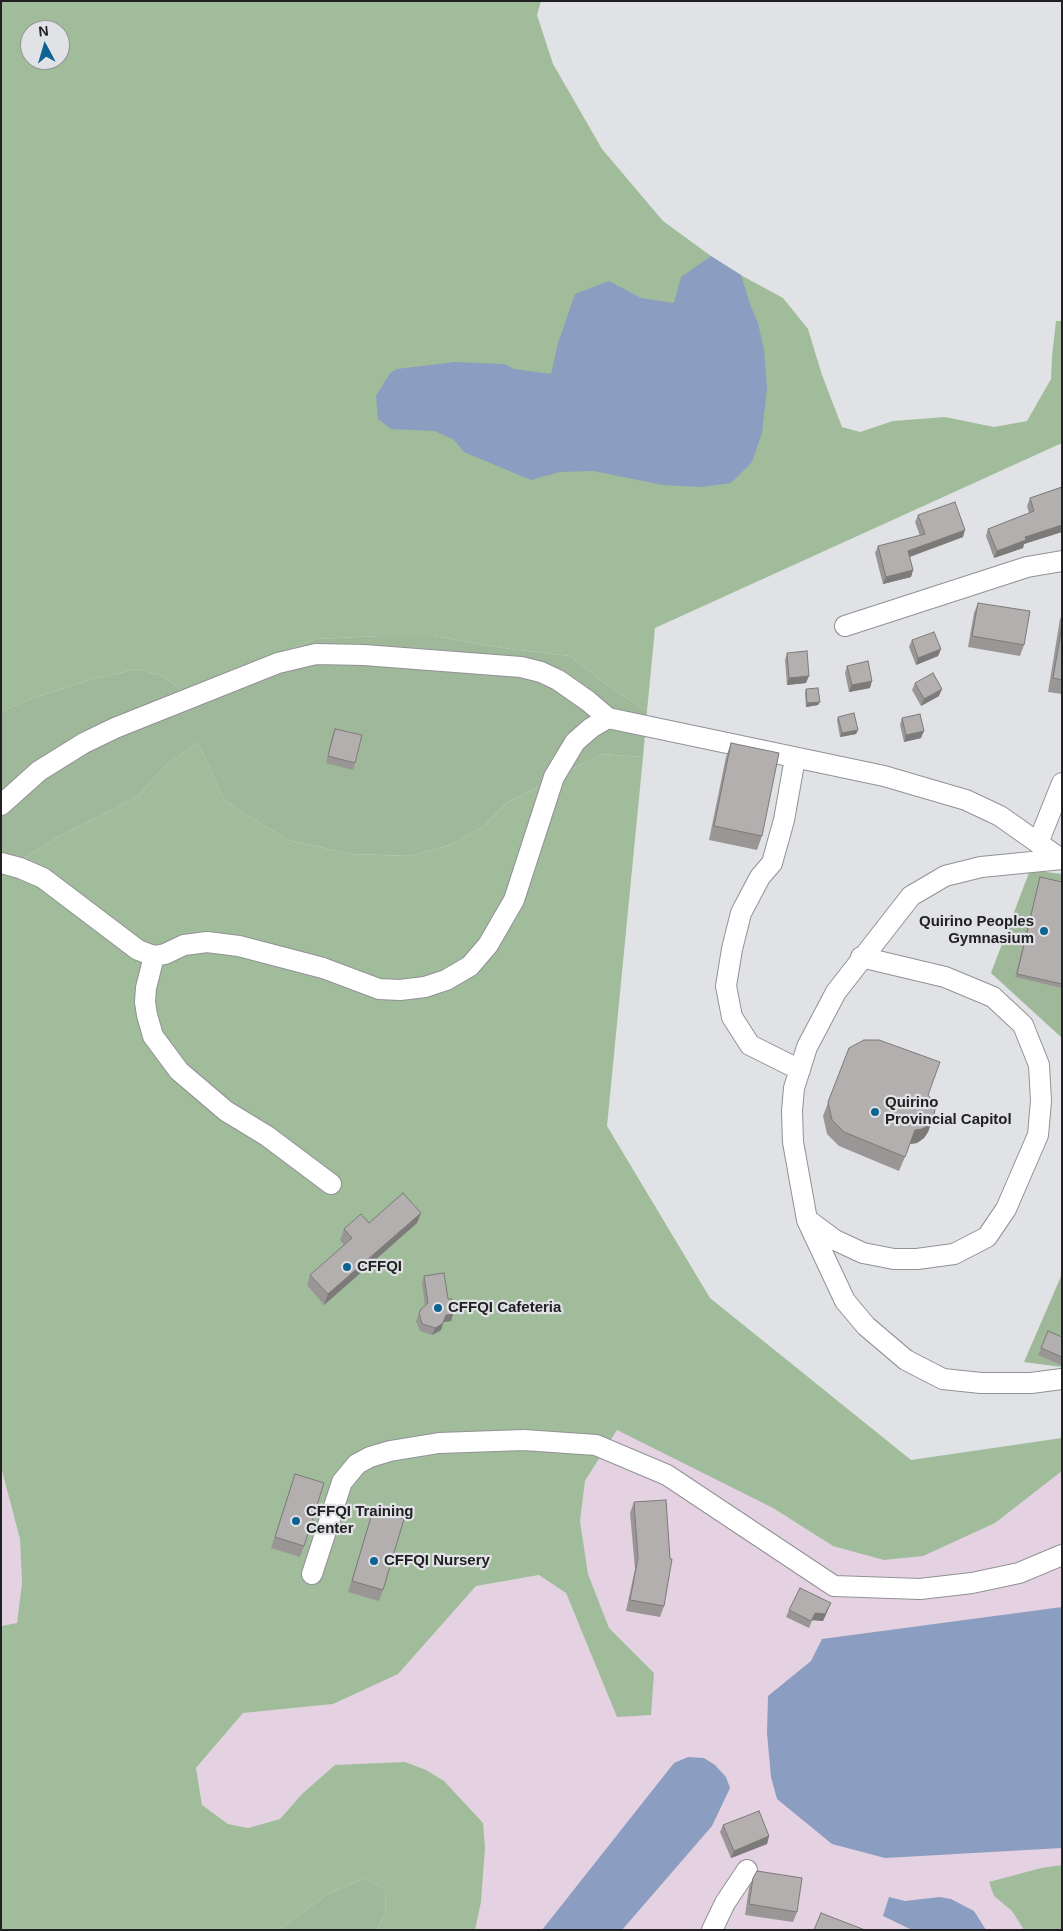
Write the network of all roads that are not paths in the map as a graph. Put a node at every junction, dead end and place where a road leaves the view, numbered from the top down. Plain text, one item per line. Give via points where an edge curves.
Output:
1 (1062, 561) edge
2 (845, 626) dead end
3 (608, 718) junction
4 (795, 758) junction
5 (1062, 783) edge
6 (1, 805) edge
7 (1054, 810) edge
8 (1038, 843) junction
9 (1061, 859) edge
10 (1, 863) edge
11 (154, 956) junction
12 (862, 957) junction
13 (800, 1070) junction
14 (331, 1184) dead end
15 (807, 1220) junction
16 (1062, 1380) edge
17 (1062, 1555) edge
18 (312, 1574) dead end
19 (747, 1870) dead end
20 (712, 1930) edge

1 - 2 street via 1027,567
3 - 4 street
3 - 6 street via 558,680 521,667 316,654 278,663 115,728 39,771
3 - 11 street via 575,742 554,777 514,900 488,945 470,966 446,980 417,988 379,989 323,968 240,946 207,942 184,945
4 - 8 street via 884,776 966,800 1000,816
4 - 13 street via 772,864 760,877 741,913 726,986 732,1017 750,1046
5 - 7 street
7 - 8 street
8 - 9 street
9 - 12 street via 980,867 945,876 911,896
10 - 11 street via 44,878 138,950
11 - 14 street via 146,988 147,1015 152,1036 179,1071 226,1111 267,1136
12 - 13 street via 836,992 807,1047
12 - 15 street via 953,980 993,997 1023,1025 1039,1065 1041,1101 1038,1135 1006,1209 988,1237 954,1254 917,1260 863,1253 835,1240
13 - 15 street via 794,1088 793,1142
15 - 16 street via 845,1302 866,1326 906,1360 943,1379 982,1383
17 - 18 street via 1019,1573 972,1583 920,1589 834,1586 667,1475 596,1445 524,1440 439,1443 370,1456 357,1464 342,1482
19 - 20 street

